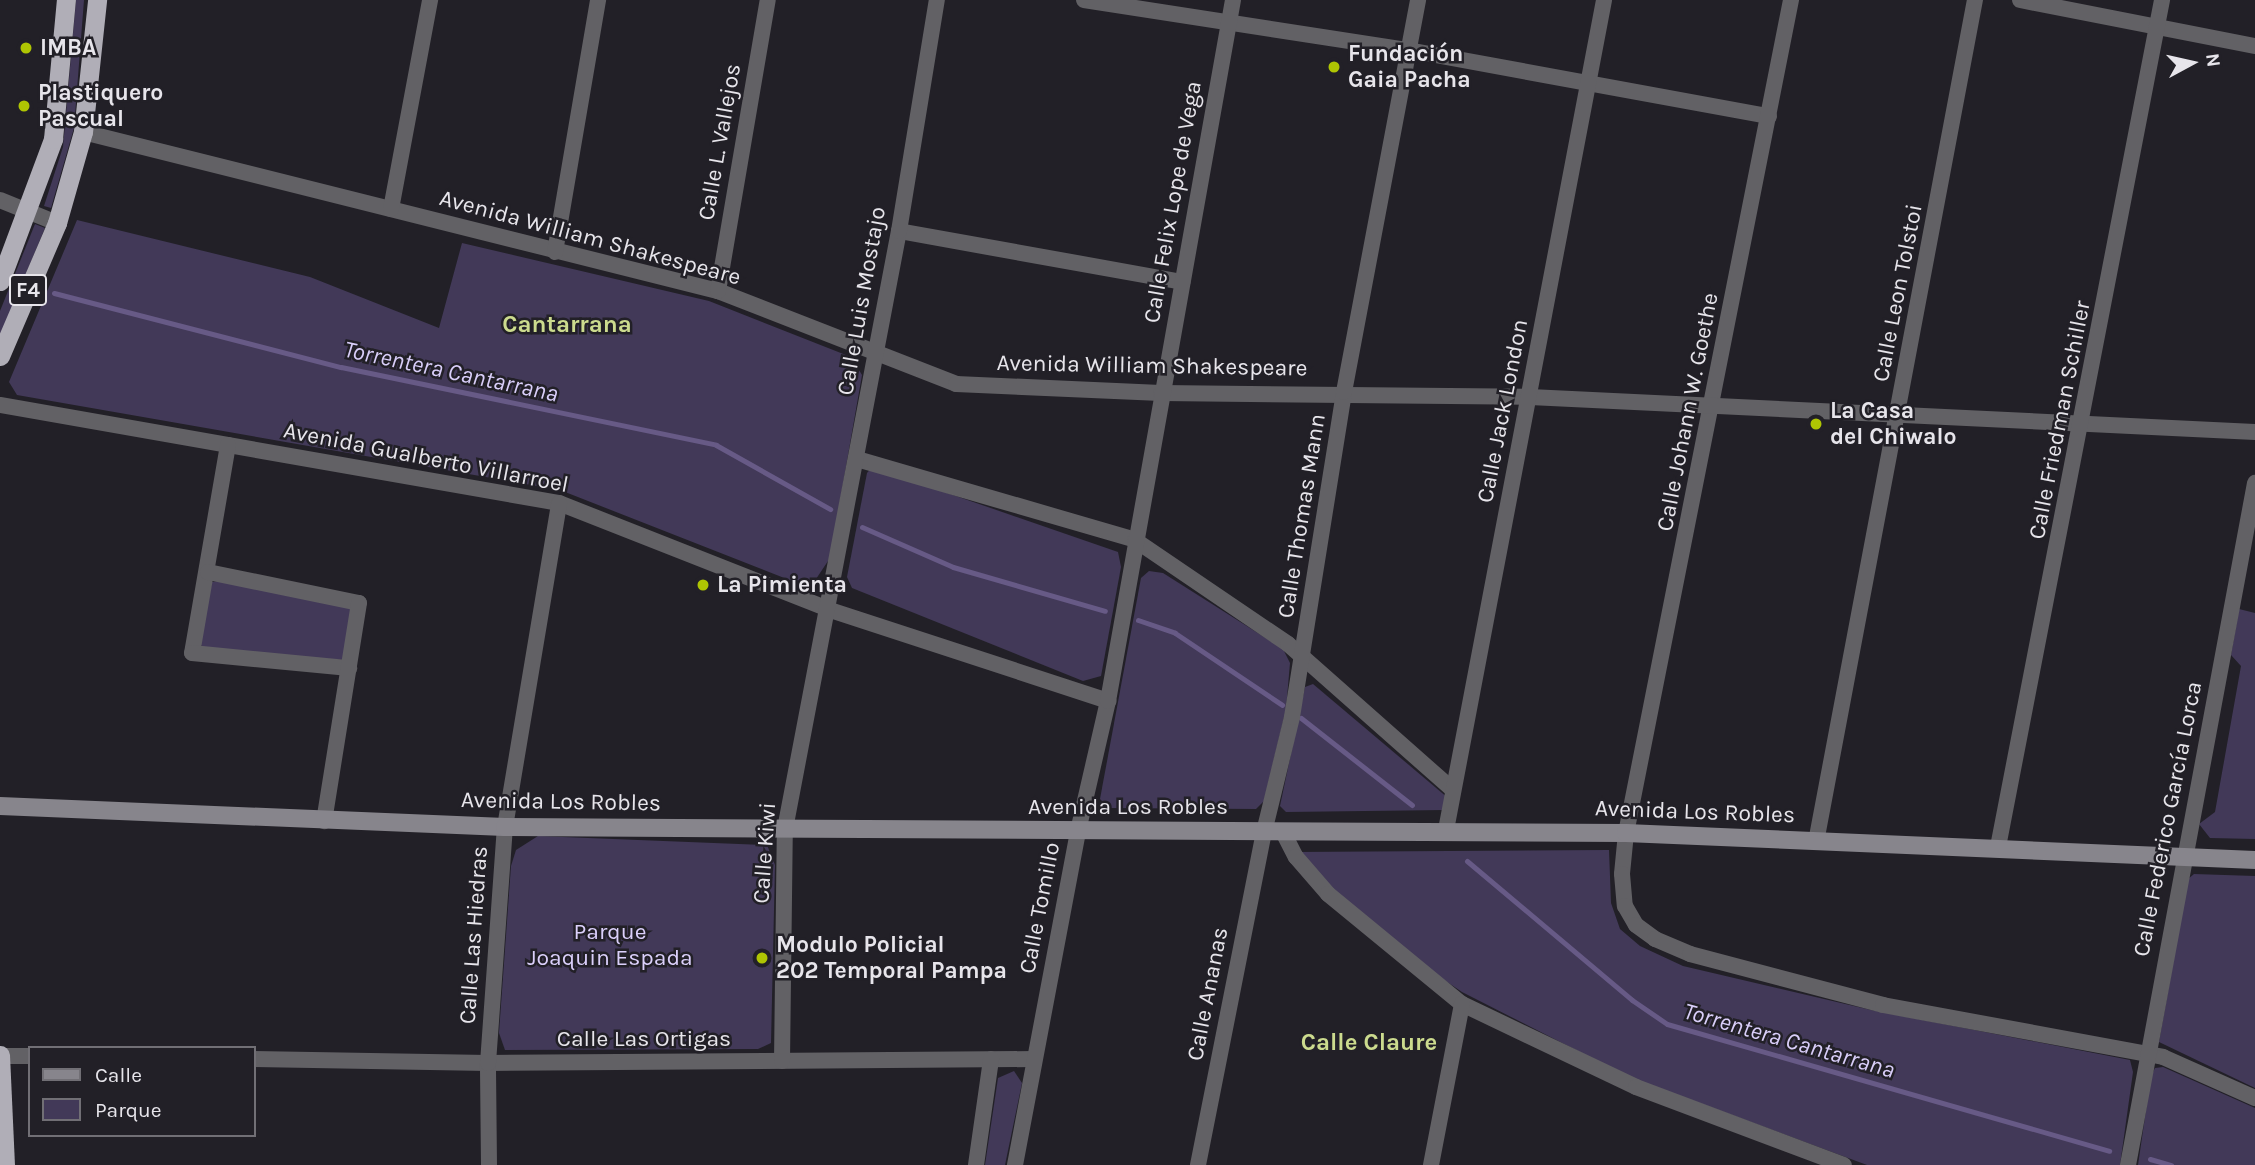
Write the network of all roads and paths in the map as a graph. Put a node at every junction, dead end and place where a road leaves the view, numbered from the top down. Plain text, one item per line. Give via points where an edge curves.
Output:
1 (66, 0) edge
2 (97, 0) edge
3 (430, 0) edge
4 (598, 0) edge
5 (768, 0) edge
6 (937, 0) edge
7 (1084, 0) edge
8 (1233, 0) edge
9 (1418, 0) edge
10 (1604, 0) edge
11 (1791, 0) edge
12 (1975, 0) edge
13 (2020, 0) edge
14 (2162, 0) edge
15 (1229, 22) junction
16 (2157, 27) junction
17 (2255, 46) edge
18 (1408, 50) junction
19 (1588, 83) junction
20 (1769, 116) junction
21 (83, 132) junction
22 (0, 200) edge
23 (391, 209) junction
24 (27, 211) junction
25 (57, 223) junction
26 (899, 230) junction
27 (555, 251) junction
28 (0, 281) edge
29 (1182, 282) junction
30 (718, 291) junction
31 (0, 356) edge
32 (875, 356) junction
33 (1344, 392) junction
34 (1161, 393) junction
35 (1530, 397) junction
36 (0, 405) edge
37 (1714, 405) junction
38 (1898, 415) junction
39 (2084, 421) junction
40 (2255, 432) edge
41 (228, 445) junction
42 (857, 459) junction
43 (2255, 483) edge
44 (559, 503) junction
45 (1135, 540) junction
46 (208, 572) junction
47 (830, 610) junction
48 (1302, 657) junction
49 (349, 668) junction
50 (1108, 701) junction
51 (1452, 789) junction
52 (0, 806) edge
53 (324, 821) junction
54 (505, 827) junction
55 (785, 829) junction
56 (1446, 830) junction
57 (1078, 831) junction
58 (1264, 832) junction
59 (1283, 832) junction
60 (1626, 833) junction
61 (1816, 842) junction
62 (1998, 847) junction
63 (2185, 857) junction
64 (2255, 860) edge
65 (1462, 1004) junction
66 (2145, 1053) junction
67 (0, 1055) edge
68 (28, 1056) edge
69 (256, 1059) edge
70 (991, 1059) junction
71 (1034, 1059) junction
72 (782, 1061) junction
73 (488, 1063) junction
74 (2255, 1098) edge
75 (1818, 1161) edge
76 (5, 1165) edge
77 (489, 1165) edge
78 (976, 1165) edge
79 (1015, 1165) edge
80 (1198, 1165) edge
81 (1431, 1165) edge
82 (1844, 1165) edge
83 (2128, 1165) edge

1 - 24 highway, F4 via 53,139
2 - 21 highway, F4
3 - 23 street
4 - 27 street
5 - 30 street, Calle L. Vallejos
6 - 26 street, Calle Luis Mostajo
7 - 15 street
8 - 15 street, Calle Felix Lope de Vega
9 - 18 street, Calle Thomas Mann
10 - 19 street, Calle Jack London
11 - 20 street, Calle Johann W. Goethe
12 - 38 street, Calle Leon Tolstoi
13 - 16 street
14 - 16 street, Calle Friedman Schiller
15 - 18 street
15 - 29 street, Calle Felix Lope de Vega
16 - 17 street
16 - 39 street, Calle Friedman Schiller
18 - 19 street
18 - 33 street, Calle Thomas Mann
19 - 20 street
19 - 35 street, Calle Jack London
20 - 37 street, Calle Johann W. Goethe
21 - 23 street, Avenida William Shakespeare
21 - 25 highway, F4
22 - 24 street
23 - 27 street, Avenida William Shakespeare
24 - 25 street
24 - 28 highway, F4
25 - 31 highway, F4
26 - 29 street
26 - 32 street, Calle Luis Mostajo
27 - 30 street, Avenida William Shakespeare
29 - 34 street, Calle Felix Lope de Vega
30 - 32 street, Avenida William Shakespeare
32 - 34 street, Avenida William Shakespeare via 956,384
32 - 42 street, Calle Luis Mostajo
33 - 34 street, Avenida William Shakespeare
33 - 35 street, Avenida William Shakespeare
33 - 48 street, Calle Thomas Mann
34 - 45 street, Calle Felix Lope de Vega
35 - 37 street, Avenida William Shakespeare
35 - 51 street, Calle Jack London
36 - 41 street, Avenida Gualberto Villarroel
37 - 38 street, Avenida William Shakespeare
37 - 60 street, Calle Johann W. Goethe
38 - 39 street, Avenida William Shakespeare
38 - 61 street, Calle Leon Tolstoi
39 - 40 street, Avenida William Shakespeare
39 - 62 street, Calle Friedman Schiller
41 - 44 street, Avenida Gualberto Villarroel
41 - 46 street
42 - 45 street
42 - 47 street, Calle Luis Mostajo
43 - 63 street, Calle Federico García Lorca
44 - 47 street, Avenida Gualberto Villarroel
44 - 54 street, Calle Las Hiedras
45 - 48 street
45 - 50 street, Calle Felix Lope de Vega
46 - 49 street via 359,603
46 - 49 street via 192,653
47 - 50 street, Avenida Gualberto Villarroel
47 - 55 street, Calle Kiwi
48 - 51 street
48 - 58 street, Calle Thomas Mann
49 - 53 street
50 - 57 street, Calle Tomillo
51 - 56 street, Calle Jack London
52 - 53 main road, Avenida Los Robles
53 - 54 main road, Avenida Los Robles
54 - 55 main road, Avenida Los Robles
54 - 73 street, Calle Las Hiedras
55 - 57 main road, Avenida Los Robles
55 - 72 street, Calle Kiwi
56 - 59 main road, Avenida Los Robles
56 - 60 main road, Avenida Los Robles
57 - 58 main road, Avenida Los Robles
57 - 71 street, Calle Tomillo
58 - 59 main road, Avenida Los Robles
58 - 80 street, Calle Ananas
59 - 65 street via 1296,857 1328,894
60 - 61 main road, Avenida Los Robles
60 - 66 street, Calle Johann W. Goethe via 1625,906 1636,925 1690,954 1883,1005
61 - 62 main road, Avenida Los Robles
62 - 63 main road, Avenida Los Robles
63 - 64 main road, Avenida Los Robles
63 - 66 street, Calle Federico García Lorca
65 - 75 street via 1636,1087
65 - 81 street
66 - 74 street, Calle Johann W. Goethe
66 - 83 street, Calle Federico García Lorca
67 - 68 street
67 - 76 highway
69 - 73 street, Calle Las Ortigas
70 - 71 street, Calle Las Ortigas
70 - 72 street, Calle Las Ortigas
70 - 78 street
71 - 79 street, Calle Tomillo
72 - 73 street, Calle Las Ortigas
73 - 77 street, Calle Las Hiedras
75 - 82 street

